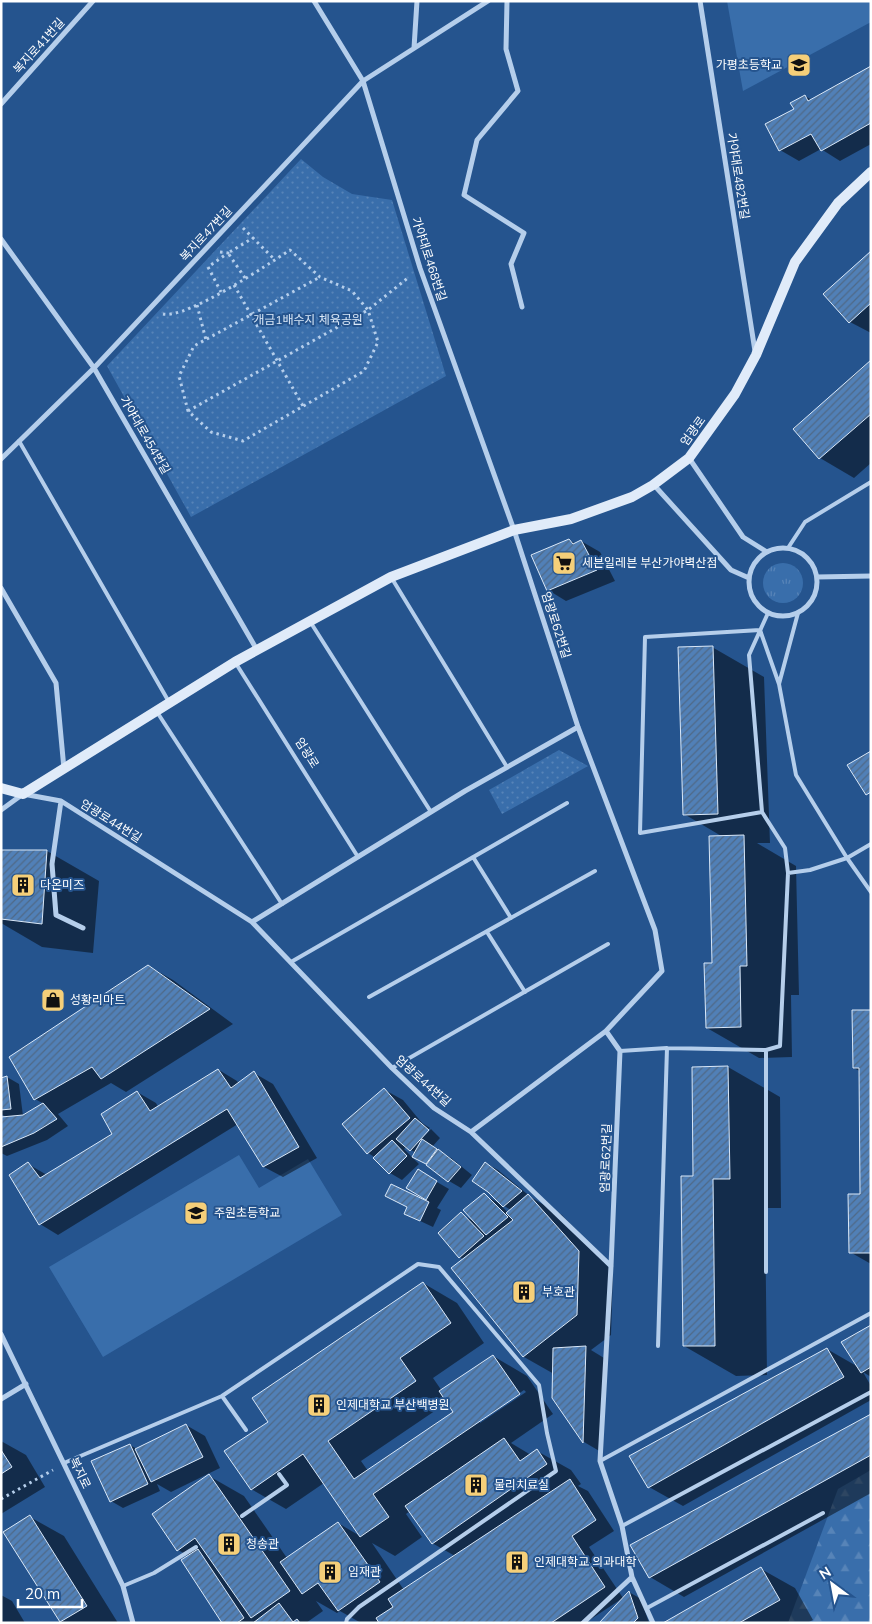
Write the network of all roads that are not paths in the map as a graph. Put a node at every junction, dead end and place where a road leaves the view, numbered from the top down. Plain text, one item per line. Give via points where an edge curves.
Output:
1 (314, 1) edge
2 (417, 1) edge
3 (488, 1) edge
4 (507, 1) edge
5 (700, 1) edge
6 (92, 2) edge
7 (414, 48) junction
8 (362, 81) junction
9 (1, 104) edge
10 (871, 172) edge
11 (1, 239) edge
12 (522, 307) dead end
13 (756, 355) junction
14 (94, 368) junction
15 (19, 441) junction
16 (689, 458) junction
17 (1, 459) edge
18 (871, 482) edge
19 (653, 485) junction
20 (514, 530) junction
21 (788, 548) junction
22 (767, 552) junction
23 (871, 576) edge
24 (391, 577) junction
25 (817, 577) junction
26 (749, 578) junction
27 (1, 588) edge
28 (768, 613) junction
29 (798, 613) junction
30 (310, 621) junction
31 (760, 630) junction
32 (257, 650) junction
33 (235, 662) junction
34 (779, 684) junction
35 (170, 703) junction
36 (157, 712) junction
37 (578, 727) junction
38 (507, 767) junction
39 (64, 769) junction
40 (1, 788) edge
41 (23, 794) junction
42 (61, 800) junction
43 (567, 803) dead end
44 (1, 810) edge
45 (431, 812) junction
46 (762, 812) junction
47 (871, 844) edge
48 (358, 857) junction
49 (473, 857) junction
50 (848, 858) junction
51 (595, 872) dead end
52 (788, 872) junction
53 (871, 892) edge
54 (282, 904) junction
55 (511, 918) junction
56 (252, 922) junction
57 (83, 928) dead end
58 (487, 932) junction
59 (608, 944) dead end
60 (291, 962) junction
61 (525, 992) junction
62 (369, 997) dead end
63 (606, 1031) junction
64 (667, 1048) junction
65 (766, 1050) junction
66 (620, 1051) junction
67 (392, 1068) junction
68 (471, 1132) junction
69 (611, 1266) junction
70 (766, 1272) dead end
71 (871, 1313) edge
72 (1, 1334) edge
73 (658, 1346) dead end
74 (26, 1384) junction
75 (871, 1392) edge
76 (222, 1396) junction
77 (1, 1399) edge
78 (246, 1430) dead end
79 (600, 1461) junction
80 (64, 1463) junction
81 (279, 1474) dead end
82 (823, 1513) dead end
83 (242, 1516) dead end
84 (622, 1526) junction
85 (196, 1547) dead end
86 (632, 1578) junction
87 (123, 1586) junction
88 (646, 1608) junction
89 (134, 1623) edge
90 (346, 1623) edge
91 (583, 1623) edge
92 (653, 1623) edge

1 - 8 street, 가야대로468번길
2 - 7 street
3 - 7 street, 복지로47번길
4 - 12 street via 506,49 518,91 477,140 464,195 524,233 511,264
5 - 13 street, 가야대로482번길
6 - 9 street, 복지로41번길
7 - 8 street, 복지로47번길
8 - 14 street, 복지로47번길
8 - 20 street, 가야대로468번길 via 420,268
10 - 13 main road, 엄광로 via 838,203 795,262
11 - 14 street, 가야대로454번길
13 - 16 main road, 엄광로 via 735,394
14 - 15 street, 복지로47번길
14 - 32 street, 가야대로454번길
15 - 17 street, 복지로47번길
15 - 35 lane
16 - 19 main road, 엄광로
16 - 22 street via 743,537
18 - 21 lane via 805,522
19 - 20 main road, 엄광로 via 632,497 571,519
19 - 26 street via 731,570
20 - 24 main road, 엄광로
20 - 37 street, 엄광로62번길
21 - 22 street
21 - 25 street via 808,558
22 - 26 street via 755,563
23 - 25 street
24 - 30 main road, 엄광로
24 - 38 lane
25 - 29 street via 814,598
26 - 28 street via 753,599
27 - 39 street via 56,682
28 - 29 street via 783,616
28 - 31 lane
29 - 34 lane
30 - 32 main road, 엄광로
30 - 45 lane
31 - 34 lane
31 - 46 lane via 749,656
31 - 46 lane via 645,636 640,833
32 - 33 main road, 엄광로
33 - 35 main road, 엄광로
33 - 48 lane, 엄광로
34 - 50 lane via 796,775
35 - 36 main road, 엄광로
36 - 39 main road, 엄광로
36 - 54 lane
37 - 38 street
37 - 63 street, 엄광로62번길 via 655,930 662,971
38 - 45 street
39 - 41 main road, 엄광로
40 - 41 main road
41 - 42 street, 엄광로44번길
41 - 44 street
42 - 56 street, 엄광로44번길
42 - 57 street, 엄광로44번길 via 52,864 56,915
43 - 49 lane
45 - 48 street
46 - 52 lane via 785,848
47 - 50 lane
48 - 54 street
49 - 55 lane
49 - 60 lane
50 - 52 lane via 810,870
50 - 53 lane
51 - 55 lane
52 - 65 lane via 780,1046
54 - 56 street
55 - 58 lane
56 - 60 street, 엄광로44번길
58 - 61 lane
58 - 62 lane
59 - 61 lane
60 - 67 street, 엄광로44번길
61 - 67 lane
63 - 66 street
63 - 68 street
64 - 65 lane
64 - 66 lane
64 - 73 lane
65 - 70 lane
66 - 69 street, 엄광로62번길
67 - 68 street, 엄광로44번길 via 434,1108
68 - 69 street, 엄광로44번길
69 - 79 street, 엄광로62번길
71 - 79 lane
72 - 74 street, 복지로
74 - 77 street
74 - 80 street, 복지로
75 - 84 lane
76 - 78 lane
76 - 80 lane
76 - 90 lane via 418,1264 439,1267 539,1385 556,1471 359,1608
79 - 84 street, 엄광로62번길
80 - 87 street, 복지로
81 - 83 lane via 287,1486
82 - 88 lane
84 - 86 street, 엄광로62번길
85 - 87 lane via 154,1573
86 - 88 street, 엄광로62번길
86 - 91 street
87 - 89 street, 복지로
88 - 92 street, 엄광로62번길

